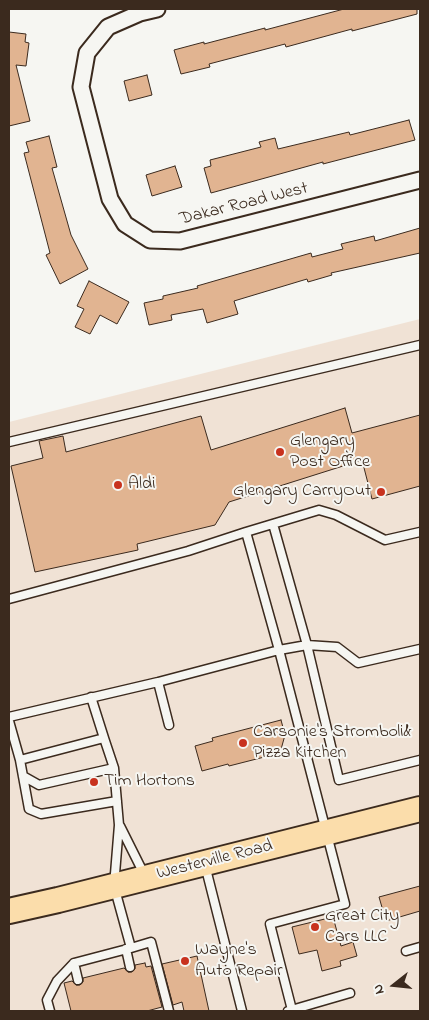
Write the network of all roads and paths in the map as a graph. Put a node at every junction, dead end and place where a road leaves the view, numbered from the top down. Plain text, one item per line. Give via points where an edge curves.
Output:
1 (157, 9) edge
2 (420, 180) edge
3 (420, 344) edge
4 (9, 442) edge
5 (273, 524) junction
6 (246, 532) junction
7 (420, 532) edge
8 (9, 599) edge
9 (307, 645) junction
10 (420, 649) edge
11 (279, 650) junction
12 (158, 682) junction
13 (91, 697) junction
14 (9, 717) edge
15 (9, 721) edge
16 (169, 725) dead end
17 (104, 738) junction
18 (20, 760) junction
19 (420, 760) edge
20 (114, 768) junction
21 (23, 776) junction
22 (117, 801) junction
23 (420, 809) edge
24 (119, 825) junction
25 (327, 833) junction
26 (205, 863) junction
27 (146, 878) junction
28 (114, 886) junction
29 (9, 911) edge
30 (420, 947) edge
31 (128, 948) junction
32 (406, 951) dead end
33 (74, 963) junction
34 (130, 967) dead end
35 (78, 980) dead end
36 (350, 992) dead end
37 (50, 1011) edge
38 (169, 1011) edge
39 (242, 1011) edge
40 (290, 1011) edge

1 - 2 street, Dakar Road West via 108,26 87,54 81,88 110,198 125,224 150,240 180,241
3 - 4 lane
5 - 6 lane
5 - 7 lane via 319,510 385,540
5 - 9 lane
6 - 8 lane via 188,551
6 - 11 lane
9 - 10 lane via 337,647 358,664
9 - 11 lane
9 - 19 lane via 339,780
11 - 12 lane
11 - 25 lane
12 - 13 lane
12 - 16 lane
13 - 14 lane
13 - 17 lane
15 - 18 lane
17 - 18 lane
17 - 20 lane
18 - 21 lane
20 - 21 lane via 39,785
20 - 22 lane
21 - 22 lane via 30,809 41,814
22 - 24 lane
23 - 25 main road, Westerville Road
24 - 27 lane
24 - 28 lane
25 - 26 main road, Westerville Road
25 - 40 lane via 345,904 270,924
26 - 27 main road, Westerville Road
26 - 39 lane
27 - 28 main road, Westerville Road
28 - 29 main road, Westerville Road
28 - 31 lane
30 - 32 lane
31 - 33 lane
31 - 34 lane
31 - 38 lane via 152,942
33 - 35 lane
33 - 37 lane via 57,981 48,1000
36 - 40 lane

